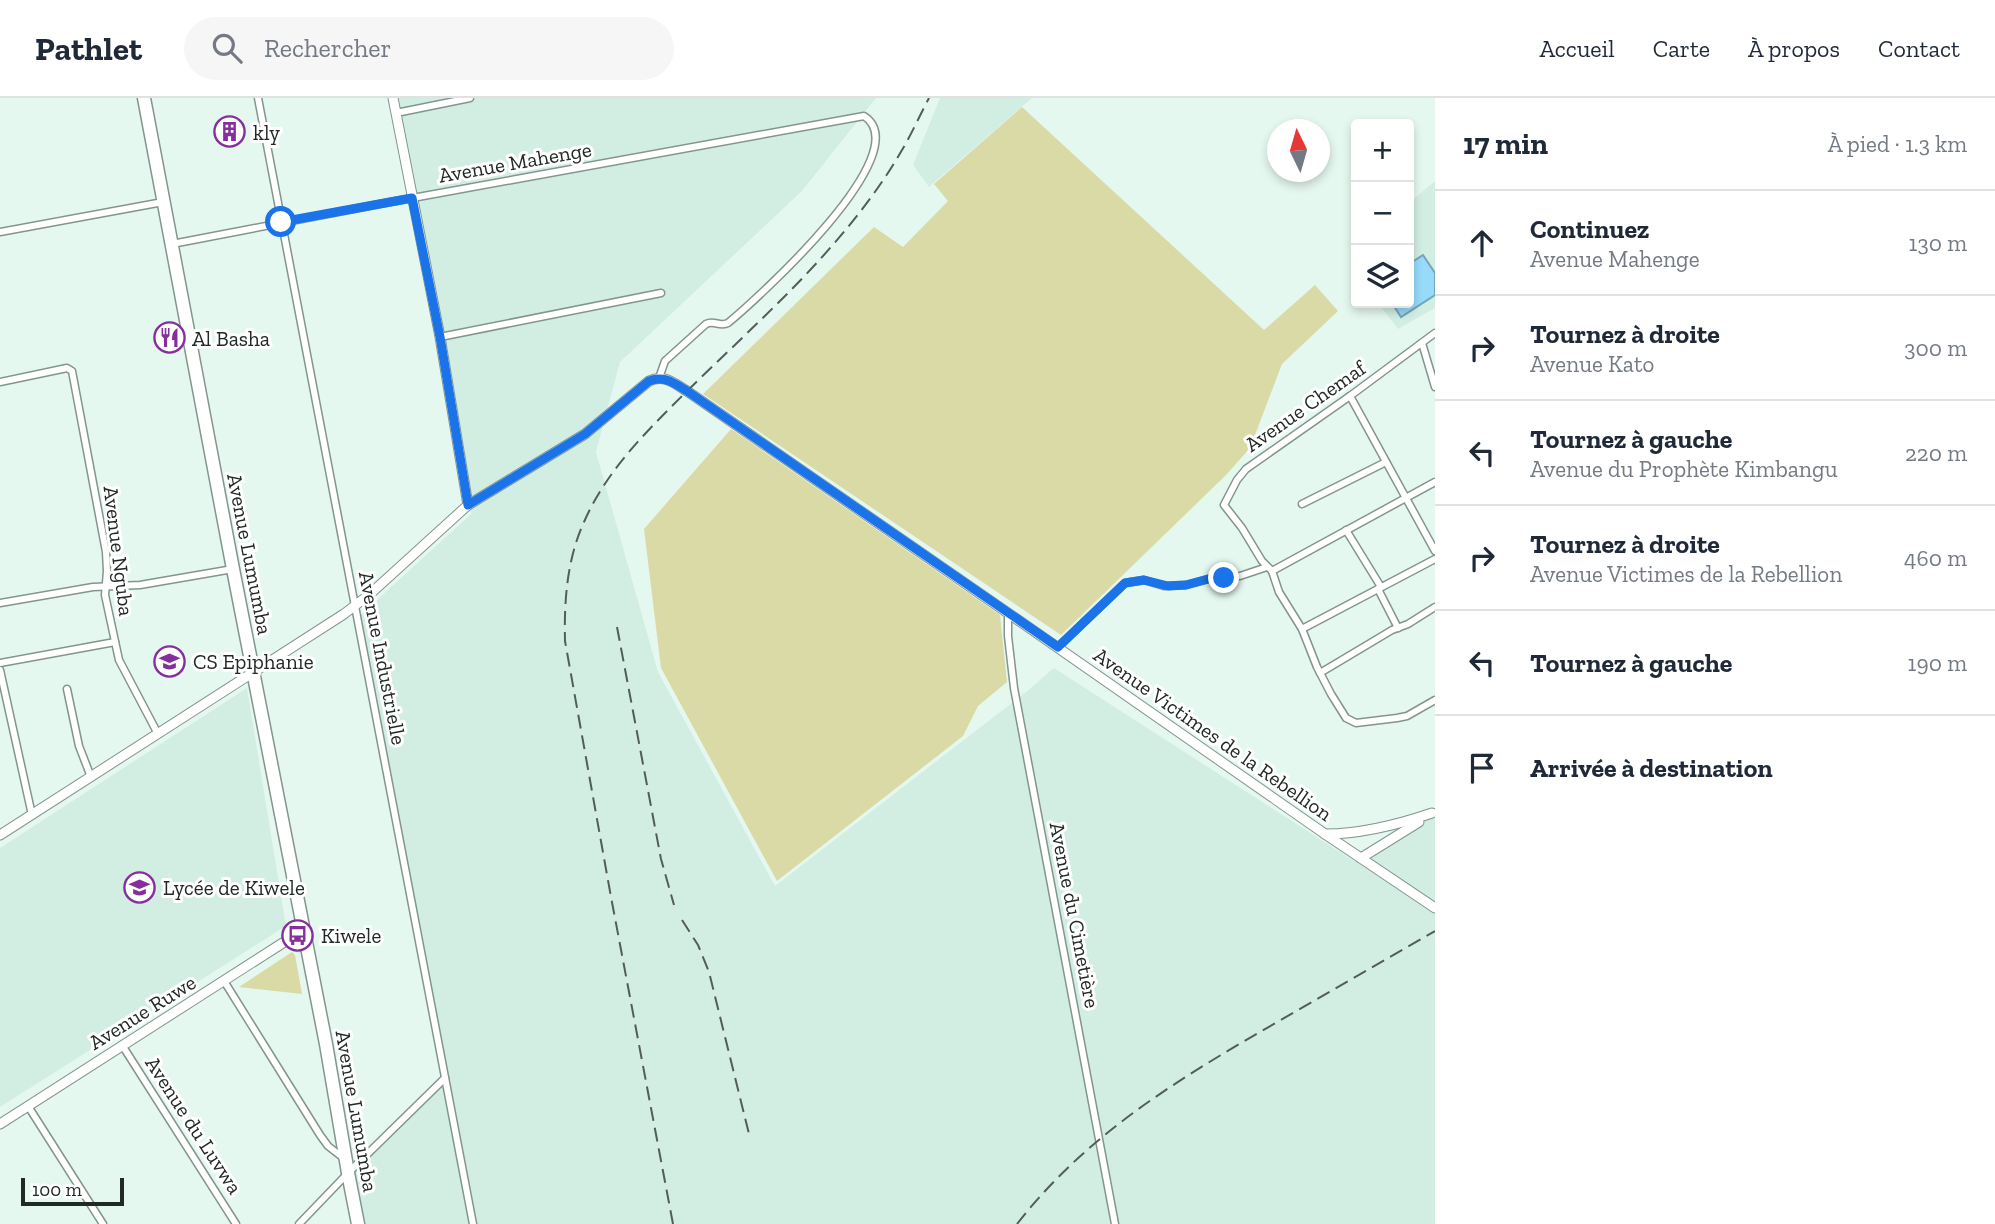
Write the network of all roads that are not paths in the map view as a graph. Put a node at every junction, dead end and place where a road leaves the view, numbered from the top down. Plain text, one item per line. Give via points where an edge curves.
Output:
1 (144, 98) edge
2 (258, 98) edge
3 (393, 98) edge
4 (470, 98) edge
5 (396, 113) junction
6 (412, 198) junction
7 (164, 201) junction
8 (281, 222) junction
9 (0, 232) edge
10 (172, 244) junction
11 (661, 293) dead end
12 (1435, 333) edge
13 (440, 337) junction
14 (1422, 343) junction
15 (659, 378) junction
16 (0, 382) edge
17 (1435, 387) edge
18 (1350, 396) junction
19 (1385, 462) junction
20 (1435, 482) edge
21 (1405, 498) junction
22 (1302, 504) dead end
23 (468, 505) junction
24 (1346, 530) junction
25 (1435, 551) edge
26 (1435, 559) edge
27 (233, 569) junction
28 (1270, 569) junction
29 (106, 588) junction
30 (1380, 588) junction
31 (0, 603) edge
32 (356, 606) junction
33 (1435, 607) edge
34 (1008, 612) junction
35 (1398, 628) junction
36 (1302, 629) junction
37 (115, 642) junction
38 (1058, 647) junction
39 (0, 663) edge
40 (0, 670) edge
41 (253, 673) junction
42 (1320, 673) junction
43 (67, 689) dead end
44 (1435, 700) edge
45 (158, 734) junction
46 (91, 777) junction
47 (1433, 813) edge
48 (32, 815) junction
49 (1325, 834) junction
50 (0, 835) edge
51 (1361, 858) junction
52 (1435, 908) edge
53 (303, 930) junction
54 (224, 981) junction
55 (122, 1045) junction
56 (445, 1077) junction
57 (28, 1106) junction
58 (0, 1124) edge
59 (347, 1167) junction
60 (103, 1224) edge
61 (236, 1224) edge
62 (299, 1224) edge
63 (358, 1224) edge
64 (473, 1224) edge
65 (1115, 1224) edge

1 - 7 highway, Avenue Lumumba
2 - 8 street, Avenue Industrielle
3 - 5 street
4 - 5 street
5 - 6 street
6 - 8 street, Avenue Mahenge
6 - 13 street
6 - 15 street, Avenue Mahenge via 864,116 872,121 875,146 864,174 845,202 785,271 728,323 706,324 664,361
7 - 9 street
7 - 10 highway, Avenue Lumumba
8 - 10 street, Avenue Mahenge
8 - 32 street, Avenue Industrielle
10 - 27 highway, Avenue Lumumba
11 - 13 street
12 - 14 street, Avenue Chemaf
13 - 23 street
14 - 17 street
14 - 18 street, Avenue Chemaf
15 - 23 street via 645,384 585,434
15 - 34 street, Avenue Victimes de la Rebellion via 687,391
16 - 29 street, Avenue Nguba via 72,370 106,552
18 - 19 street
18 - 28 street, Avenue Chemaf via 1246,469 1224,505
19 - 21 street
19 - 22 street
20 - 21 street
21 - 24 street
21 - 25 street
23 - 32 street
24 - 28 street
24 - 30 street
26 - 30 street
27 - 29 street
27 - 41 highway, Avenue Lumumba
28 - 36 street, Avenue Chemaf
28 - 38 street via 1186,585 1164,586 1144,580 1125,583
29 - 31 street
29 - 37 street, Avenue Nguba
30 - 35 street
30 - 36 street
32 - 41 street
32 - 56 street, Avenue Industrielle
33 - 35 street
34 - 38 street, Avenue Victimes de la Rebellion
34 - 65 street, Avenue du Cimetière via 1014,688
35 - 42 street
36 - 42 street, Avenue Chemaf
37 - 39 street
37 - 45 street, Avenue Nguba
38 - 49 street, Avenue Victimes de la Rebellion
40 - 48 street
41 - 45 street
41 - 53 highway, Avenue Lumumba
42 - 44 street, Avenue Chemaf via 1346,718 1356,723 1407,716
43 - 46 street
45 - 46 street
46 - 48 street
47 - 49 street via 1356,833
47 - 51 street
48 - 50 street
49 - 51 street, Avenue Victimes de la Rebellion
51 - 52 street, Avenue Victimes de la Rebellion
53 - 54 street, Avenue Ruwe
53 - 59 highway, Avenue Lumumba
54 - 55 street, Avenue Ruwe
54 - 59 street via 320,1135
55 - 57 street, Avenue Ruwe
55 - 61 street, Avenue du Luvwa
56 - 59 street
56 - 64 street, Avenue Industrielle
57 - 58 street, Avenue Ruwe
57 - 60 street
59 - 62 street
59 - 63 highway, Avenue Lumumba

